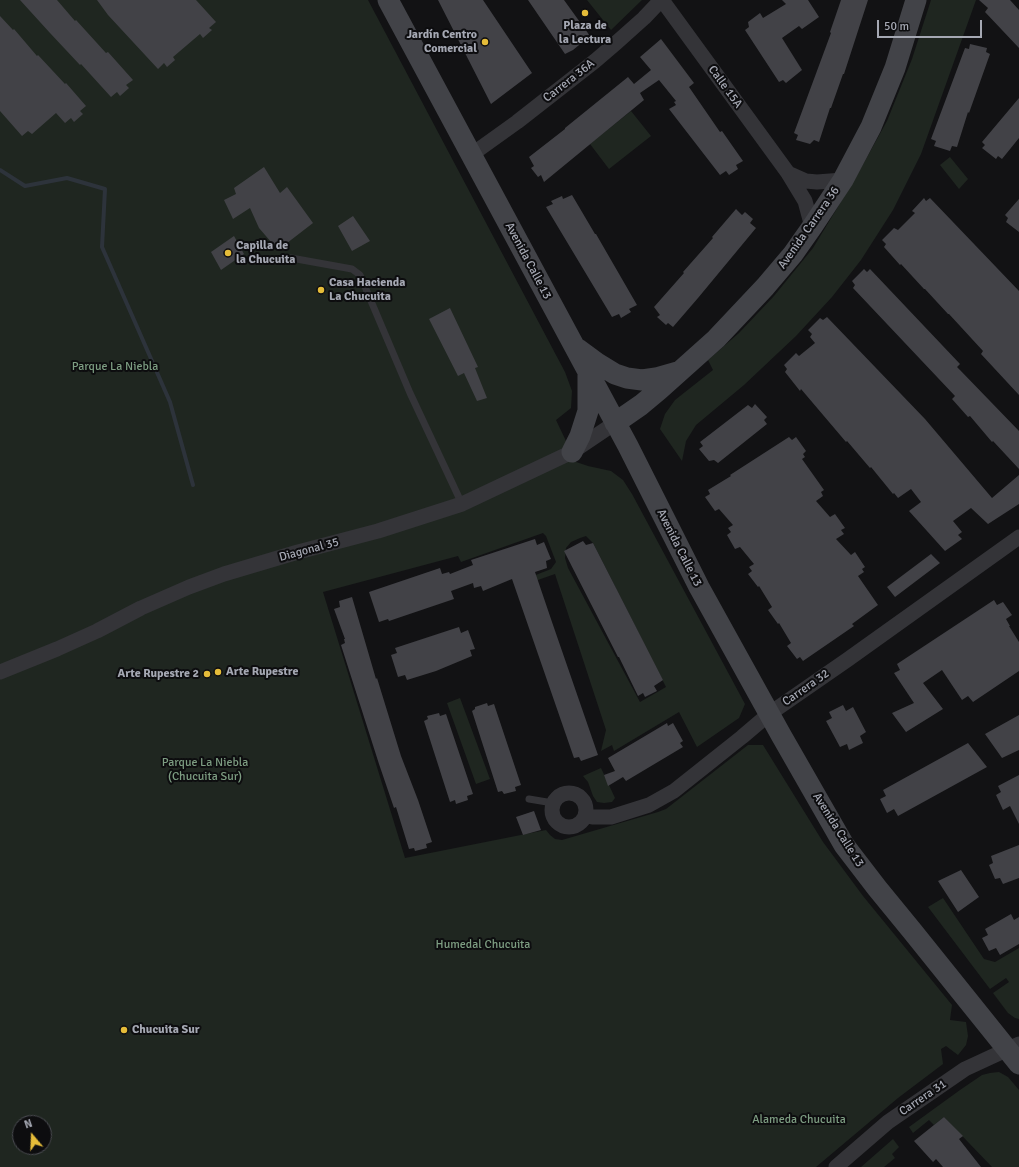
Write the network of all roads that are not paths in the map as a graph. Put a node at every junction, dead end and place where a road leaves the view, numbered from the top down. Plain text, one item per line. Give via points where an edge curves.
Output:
1 (388, 0) edge
2 (662, 0) edge
3 (916, 0) edge
4 (471, 155) junction
5 (788, 173) junction
6 (843, 180) junction
7 (812, 227) junction
8 (291, 258) dead end
9 (573, 345) junction
10 (682, 371) junction
11 (588, 372) junction
12 (615, 423) junction
13 (572, 452) junction
14 (462, 504) junction
15 (1019, 537) edge
16 (0, 672) edge
17 (769, 714) junction
18 (529, 799) dead end
19 (553, 803) junction
20 (586, 815) junction
21 (1015, 1053) edge
22 (836, 1167) edge

1 - 4 main road, Avenida Calle 13
2 - 4 street, Carrera 36A via 595,61
2 - 5 street, Calle 15A
3 - 6 main road, Avenida Carrera 36 via 884,96
4 - 9 main road, Avenida Calle 13
5 - 6 street via 806,181
5 - 7 street, Calle 15A via 805,201
6 - 7 main road, Avenida Carrera 36
7 - 10 main road, Avenida Carrera 36 via 765,287
8 - 14 lane via 352,269 360,275 410,393
9 - 10 main road via 615,374 627,378 642,380
9 - 11 main road, Avenida Calle 13
10 - 12 main road, Avenida Carrera 36
11 - 12 main road, Avenida Calle 13
11 - 13 main road via 588,410
12 - 13 street, Diagonal 35
12 - 17 main road, Avenida Calle 13 via 698,587
13 - 14 street, Diagonal 35
14 - 16 street, Diagonal 35 via 378,531 224,574 182,590 83,637
15 - 17 street, Carrera 32
17 - 20 street, Carrera 32 via 674,791 648,805 611,817
17 - 21 main road, Avenida Calle 13 via 844,845 962,993
18 - 19 lane
19 - 20 street via 556,798 566,793 578,794 585,803
19 - 20 street via 554,819 563,826 579,824
21 - 22 street, Carrera 31 via 965,1069 888,1122

